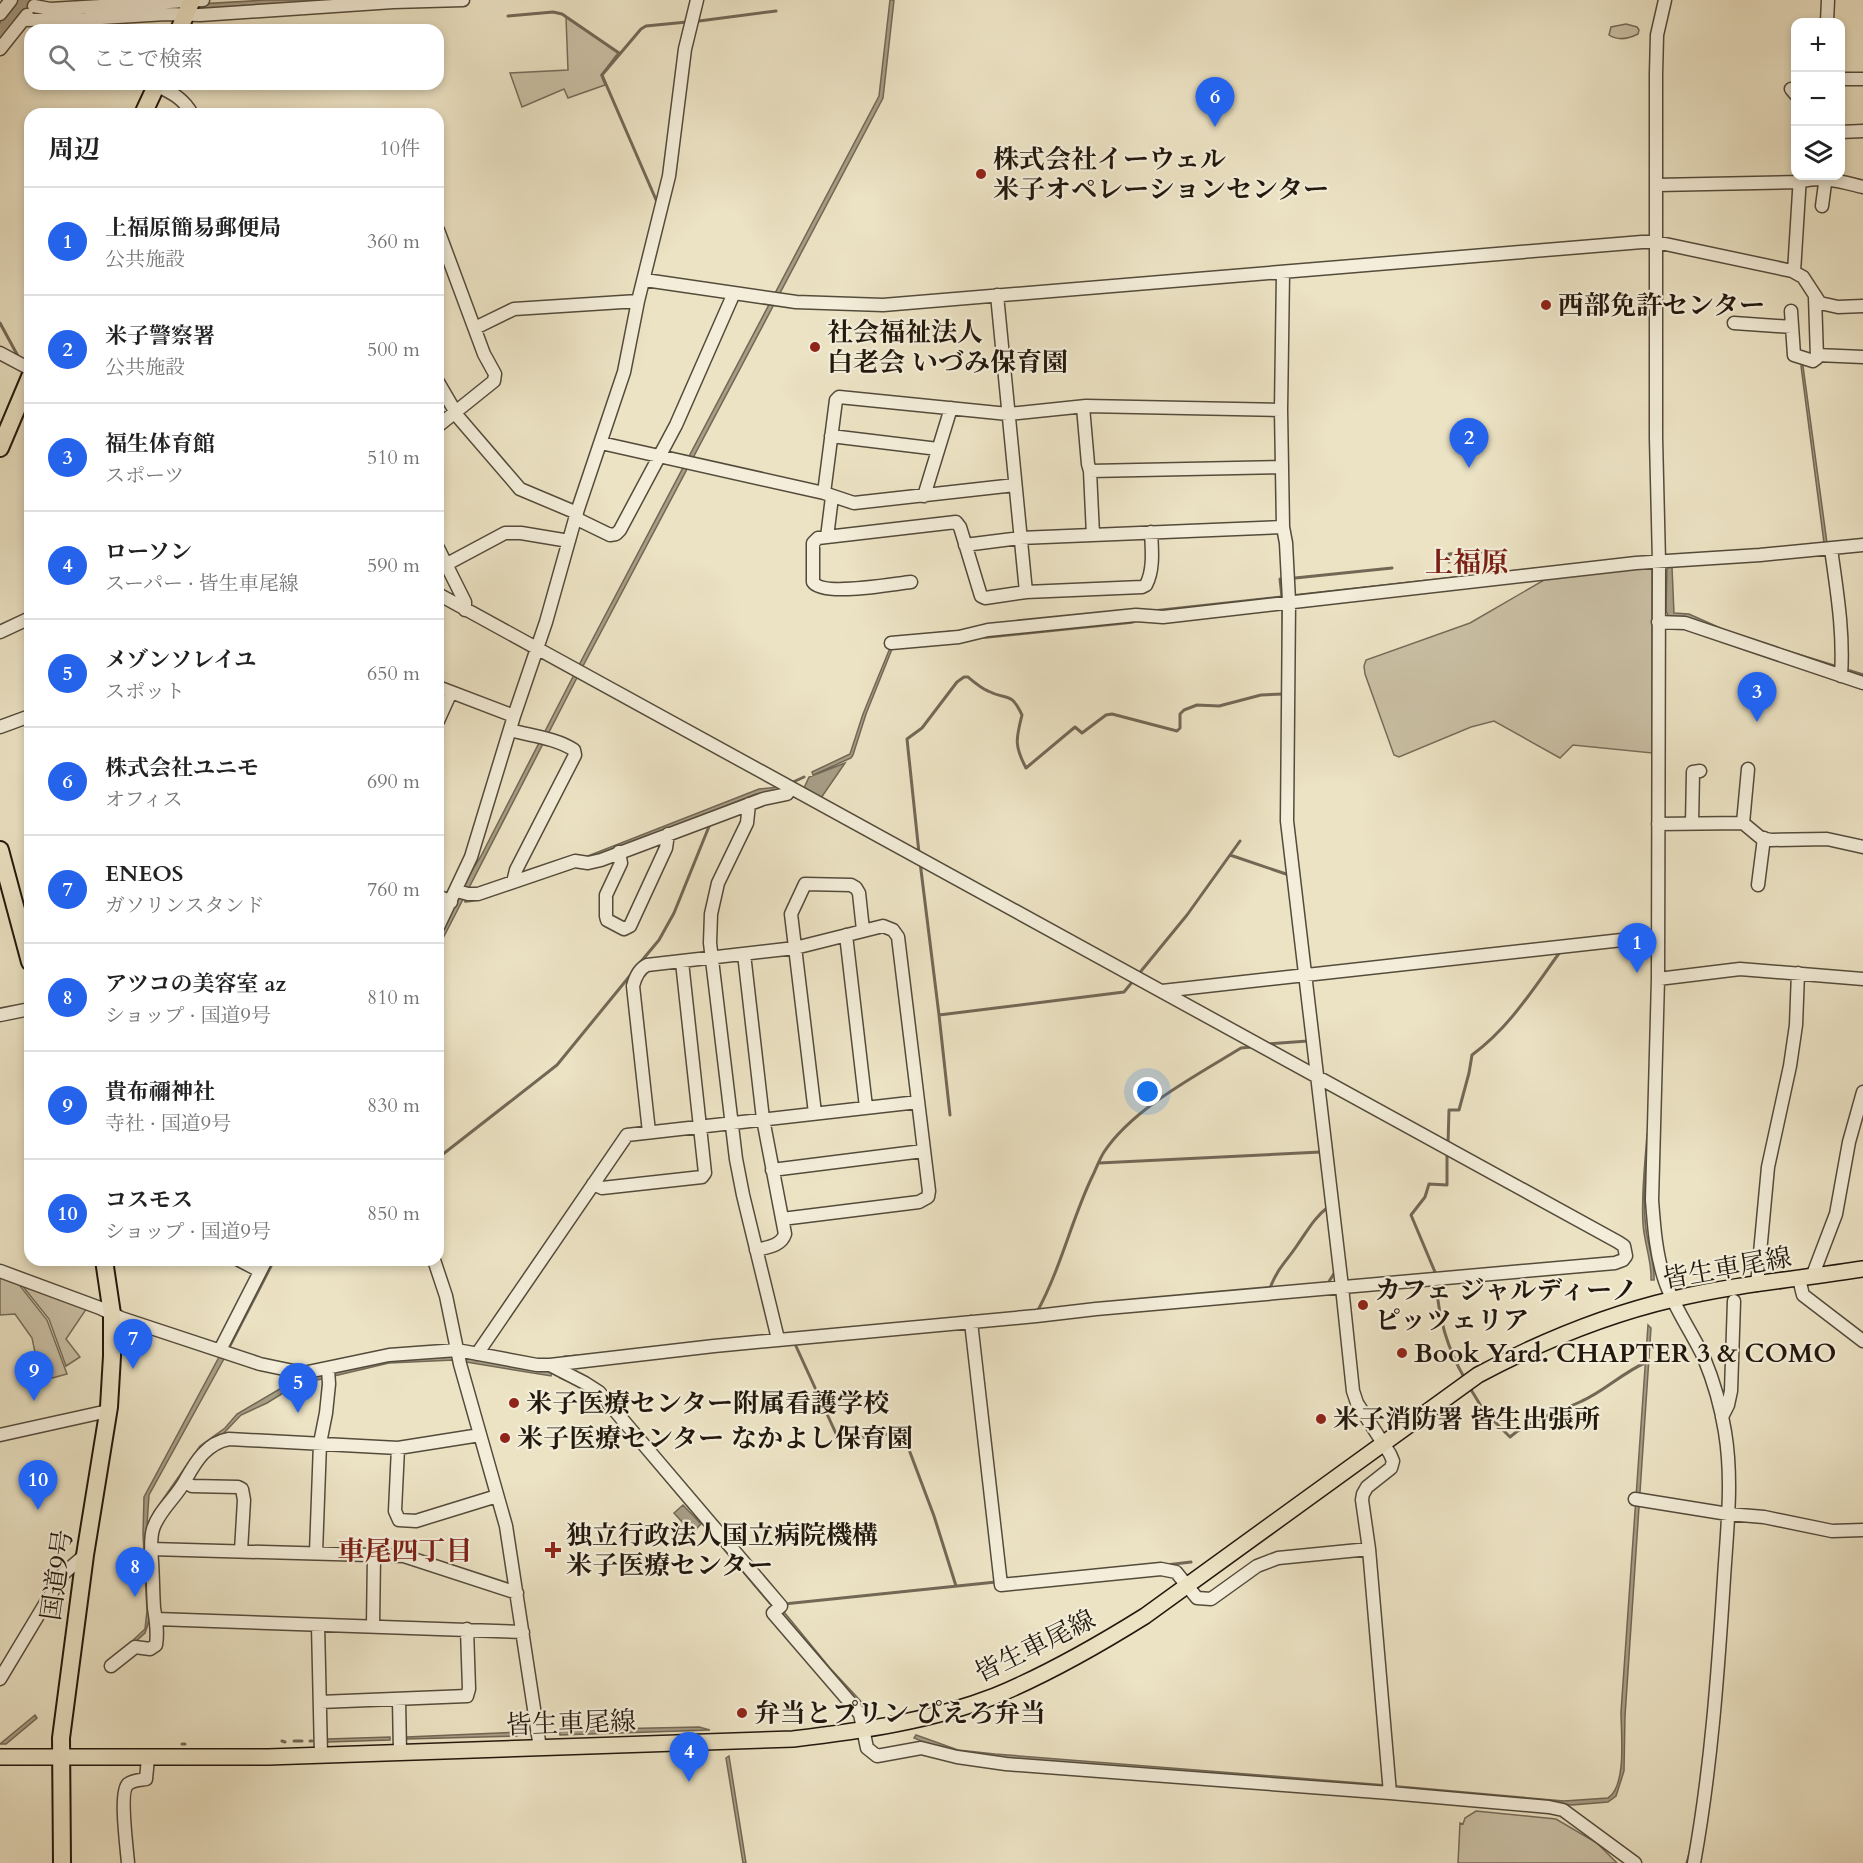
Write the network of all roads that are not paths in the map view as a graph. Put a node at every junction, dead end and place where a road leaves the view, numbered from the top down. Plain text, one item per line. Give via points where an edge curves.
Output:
1 (11, 0) edge
2 (463, 0) edge
3 (697, 0) edge
4 (1665, 0) edge
5 (1828, 0) edge
6 (36, 3) edge
7 (190, 9) edge
8 (0, 14) edge
9 (1827, 18) edge
10 (23, 20) junction
11 (2, 43) edge
12 (1845, 79) edge
13 (1863, 79) edge
14 (154, 90) edge
15 (166, 90) edge
16 (146, 108) edge
17 (188, 108) edge
18 (1863, 131) edge
19 (1845, 132) edge
20 (1791, 178) edge
21 (1799, 180) edge
22 (1826, 180) edge
23 (1837, 180) edge
24 (1657, 185) junction
25 (1863, 187) edge
26 (1822, 206) dead end
27 (1656, 242) junction
28 (444, 246) edge
29 (1282, 272) junction
30 (1794, 272) junction
31 (645, 280) junction
32 (734, 293) junction
33 (997, 295) junction
34 (1815, 297) junction
35 (638, 302) junction
36 (1863, 306) edge
37 (1791, 311) dead end
38 (1734, 323) dead end
39 (1792, 327) junction
40 (475, 328) junction
41 (0, 353) edge
42 (1817, 355) junction
43 (1863, 357) edge
44 (24, 366) edge
45 (24, 391) edge
46 (444, 393) edge
47 (1083, 407) junction
48 (951, 408) junction
49 (1281, 410) junction
50 (455, 413) junction
51 (1008, 414) junction
52 (444, 421) edge
53 (831, 436) junction
54 (601, 443) junction
55 (0, 448) edge
56 (938, 449) junction
57 (659, 457) junction
58 (1281, 467) junction
59 (1090, 471) junction
60 (1015, 485) junction
61 (828, 495) junction
62 (924, 496) junction
63 (576, 515) junction
64 (1283, 527) junction
65 (1151, 532) junction
66 (1094, 535) junction
67 (827, 537) junction
68 (1020, 538) junction
69 (569, 541) junction
70 (965, 545) junction
71 (1863, 545) edge
72 (1831, 549) junction
73 (444, 559) edge
74 (1659, 562) junction
75 (447, 564) junction
76 (911, 582) dead end
77 (1026, 592) junction
78 (444, 598) edge
79 (1286, 601) junction
80 (465, 610) junction
81 (24, 621) edge
82 (1658, 622) junction
83 (0, 632) edge
84 (891, 643) dead end
85 (536, 650) junction
86 (1842, 671) junction
87 (1863, 682) edge
88 (444, 689) edge
89 (451, 692) junction
90 (444, 708) edge
91 (514, 716) junction
92 (24, 718) edge
93 (0, 727) edge
94 (510, 730) junction
95 (1748, 769) dead end
96 (1700, 771) dead end
97 (791, 788) junction
98 (749, 804) junction
99 (1743, 823) junction
100 (1658, 824) junction
101 (1692, 824) junction
102 (668, 834) junction
103 (1764, 838) junction
104 (1863, 847) edge
105 (0, 850) edge
106 (619, 852) junction
107 (513, 882) junction
108 (1758, 885) dead end
109 (462, 892) junction
110 (444, 899) edge
111 (451, 902) junction
112 (444, 915) edge
113 (863, 930) junction
114 (846, 935) junction
115 (1658, 936) junction
116 (24, 940) edge
117 (795, 948) junction
118 (744, 954) junction
119 (712, 958) junction
120 (682, 962) junction
121 (1798, 973) junction
122 (1305, 974) junction
123 (1658, 979) junction
124 (1863, 979) edge
125 (1162, 991) junction
126 (24, 1010) edge
127 (0, 1015) edge
128 (1317, 1076) junction
129 (1863, 1092) edge
130 (918, 1102) junction
131 (866, 1107) junction
132 (815, 1113) junction
133 (764, 1119) junction
134 (732, 1122) junction
135 (701, 1126) junction
136 (649, 1132) junction
137 (923, 1151) junction
138 (772, 1170) junction
139 (593, 1185) junction
140 (782, 1219) junction
141 (756, 1250) junction
142 (105, 1266) edge
143 (263, 1266) edge
144 (436, 1266) edge
145 (1863, 1269) edge
146 (0, 1271) edge
147 (1806, 1278) junction
148 (1757, 1285) junction
149 (1342, 1287) junction
150 (1673, 1299) junction
151 (1734, 1301) dead end
152 (112, 1314) junction
153 (971, 1322) junction
154 (778, 1339) junction
155 (1863, 1341) edge
156 (457, 1350) junction
157 (225, 1352) junction
158 (477, 1354) junction
159 (550, 1365) junction
160 (328, 1369) junction
161 (108, 1411) junction
162 (1722, 1417) junction
163 (0, 1435) edge
164 (480, 1435) junction
165 (320, 1443) junction
166 (1382, 1443) junction
167 (398, 1448) junction
168 (185, 1482) junction
169 (497, 1496) junction
170 (1640, 1500) dead end
171 (1728, 1514) junction
172 (1863, 1530) edge
173 (151, 1549) junction
174 (1369, 1550) junction
175 (241, 1551) junction
176 (316, 1553) junction
177 (85, 1555) junction
178 (375, 1556) junction
179 (1187, 1585) junction
180 (517, 1593) junction
181 (156, 1619) junction
182 (318, 1625) junction
183 (373, 1626) junction
184 (467, 1629) junction
185 (523, 1632) junction
186 (111, 1666) dead end
187 (0, 1679) edge
188 (399, 1700) junction
189 (321, 1702) junction
190 (863, 1731) junction
191 (540, 1748) junction
192 (400, 1752) junction
193 (321, 1755) junction
194 (0, 1757) edge
195 (61, 1757) junction
196 (148, 1758) junction
197 (1390, 1788) junction
198 (62, 1863) edge
199 (128, 1863) edge
200 (1635, 1863) edge
201 (1694, 1863) edge

1 - 8 street
2 - 7 street
3 - 31 street via 686,49 669,176
4 - 24 street via 1657,36
5 - 9 street
6 - 7 street via 50,9
6 - 10 street
7 - 10 street via 166,14
10 - 11 street
12 - 13 street
14 - 16 highway
15 - 17 street
18 - 19 street
20 - 24 street
21 - 30 street
22 - 26 street
23 - 25 street
24 - 27 street
27 - 29 street
27 - 30 street
27 - 74 street
28 - 40 street
29 - 33 street
29 - 49 street
30 - 34 street via 1803,277
31 - 32 street
31 - 35 street
32 - 33 street via 796,302 883,304
32 - 57 street
33 - 51 street
34 - 36 street via 1820,303 1838,307
34 - 42 street
35 - 40 street via 514,309
35 - 54 street via 624,372
37 - 39 street
38 - 39 street
39 - 42 street via 1794,355 1810,362
40 - 50 street via 495,374 494,381
41 - 44 street
42 - 43 street
45 - 55 highway
46 - 50 street
47 - 49 street
47 - 51 street
47 - 59 street
48 - 51 street
48 - 53 street via 839,397
48 - 56 street
49 - 58 street
50 - 52 street
50 - 63 street via 520,489
51 - 60 street
53 - 56 street
53 - 61 street
54 - 57 street
54 - 63 street
56 - 62 street
57 - 61 street
57 - 63 street via 616,534 610,535
58 - 59 street
58 - 64 street
59 - 66 street
60 - 62 street
60 - 68 street
61 - 62 street via 854,503
61 - 67 street
63 - 69 street
64 - 65 street
64 - 79 street
65 - 66 street
65 - 77 street via 1152,558 1146,585
66 - 68 street
67 - 70 street via 956,522
67 - 76 street via 816,539 812,546 815,585 840,590
68 - 70 street
68 - 77 street
69 - 75 street via 505,533
69 - 85 street
70 - 77 street via 981,596
71 - 72 street
72 - 74 street
72 - 86 street via 1842,620
73 - 75 street
74 - 79 street
74 - 82 street
75 - 80 street
78 - 80 street
79 - 84 street
79 - 122 street via 1287,821
80 - 85 street
81 - 83 street
82 - 86 street via 1685,623
82 - 100 street
85 - 91 street
85 - 97 street
86 - 87 street
88 - 89 street
89 - 90 street
89 - 91 street
91 - 94 street
92 - 93 street
94 - 107 street via 562,742 574,750 575,758
94 - 109 street
95 - 99 street
96 - 101 street via 1693,772
97 - 98 street via 787,794
97 - 125 street
98 - 102 street
98 - 119 street via 747,823 713,901
99 - 101 street
99 - 103 street
100 - 101 street
100 - 115 street
102 - 106 street
102 - 106 street via 666,848 630,926 624,929 606,916 606,895 621,863
103 - 104 street via 1827,839
103 - 108 street
105 - 116 highway
106 - 107 street
107 - 109 street via 478,894
109 - 111 street
110 - 111 street
111 - 112 street
113 - 114 street
113 - 117 street via 856,888 805,884 791,914
113 - 130 street via 883,926 898,937
114 - 117 street
114 - 131 street
115 - 122 street
115 - 123 street
117 - 118 street
117 - 132 street
118 - 119 street
118 - 133 street
119 - 120 street
119 - 134 street
120 - 135 street
120 - 136 street via 647,965 634,981
121 - 123 street via 1740,969
121 - 124 street
121 - 148 street via 1796,1025 1768,1167
122 - 125 street
122 - 128 street
123 - 150 street via 1652,1200 1659,1256
125 - 128 street
126 - 127 street
128 - 149 street
128 - 149 street via 1618,1242 1627,1253 1615,1263
129 - 147 street via 1836,1214
130 - 131 street
130 - 137 street
131 - 132 street
132 - 133 street
133 - 134 street
133 - 138 street
134 - 135 street
134 - 141 street
135 - 136 street
135 - 139 street via 705,1173 702,1177 602,1188
136 - 139 street via 627,1136
137 - 138 street
137 - 140 street via 929,1191 924,1201
138 - 140 street
139 - 158 street
140 - 141 street via 784,1238
141 - 154 street
142 - 152 highway, 国道9号
143 - 157 street
144 - 156 street
145 - 147 main road, 皆生車尾線
146 - 152 street
147 - 148 main road, 皆生車尾線
147 - 155 street via 1803,1295
148 - 150 main road, 皆生車尾線
149 - 153 street
149 - 166 street via 1353,1391
150 - 162 street via 1704,1358
150 - 166 main road, 皆生車尾線 via 1591,1323 1510,1358 1478,1375
151 - 162 street via 1731,1391
152 - 157 street
152 - 161 highway, 国道9号
153 - 154 street
153 - 179 street via 1001,1585 1161,1569 1176,1572
154 - 159 street
156 - 158 street
156 - 160 street via 389,1355
156 - 164 street
157 - 160 street via 294,1372
158 - 159 street
159 - 190 street via 585,1383 606,1400 781,1606 773,1613 860,1714
160 - 165 street
161 - 163 street
161 - 177 highway, 国道9号
162 - 171 street
164 - 167 street
164 - 169 street
165 - 167 street
165 - 168 street via 222,1441 203,1453
165 - 176 street
166 - 174 street via 1393,1464 1363,1494
166 - 179 main road, 皆生車尾線
167 - 169 street via 395,1511 399,1520 416,1521
168 - 173 street via 158,1519
168 - 175 street via 192,1486 242,1489
169 - 180 street
170 - 171 street
171 - 172 street via 1832,1531
171 - 201 street via 1719,1672
173 - 175 street
173 - 181 street
174 - 179 street via 1278,1558 1257,1566 1211,1599 1197,1598
174 - 197 street
175 - 176 street
176 - 178 street
177 - 187 street via 63,1574
177 - 195 highway, 国道9号
178 - 180 street via 404,1556
178 - 183 street
179 - 190 main road, 皆生車尾線 via 1115,1635 1054,1669 983,1700
180 - 185 street
181 - 182 street
181 - 186 street via 155,1646 135,1647
182 - 183 street
182 - 189 street
183 - 184 street
184 - 185 street
184 - 188 street via 467,1696
185 - 191 street
188 - 189 street
188 - 192 street
189 - 193 street
190 - 191 main road, 皆生車尾線 via 793,1739
190 - 197 street via 867,1748 877,1756 921,1748 1006,1764
191 - 192 main road, 皆生車尾線
192 - 193 main road, 皆生車尾線
193 - 196 main road, 皆生車尾線
194 - 195 main road, 皆生車尾線
195 - 196 main road, 皆生車尾線
195 - 198 highway, 国道9号
196 - 199 street via 146,1779 131,1782 125,1791
197 - 200 street via 1563,1810

